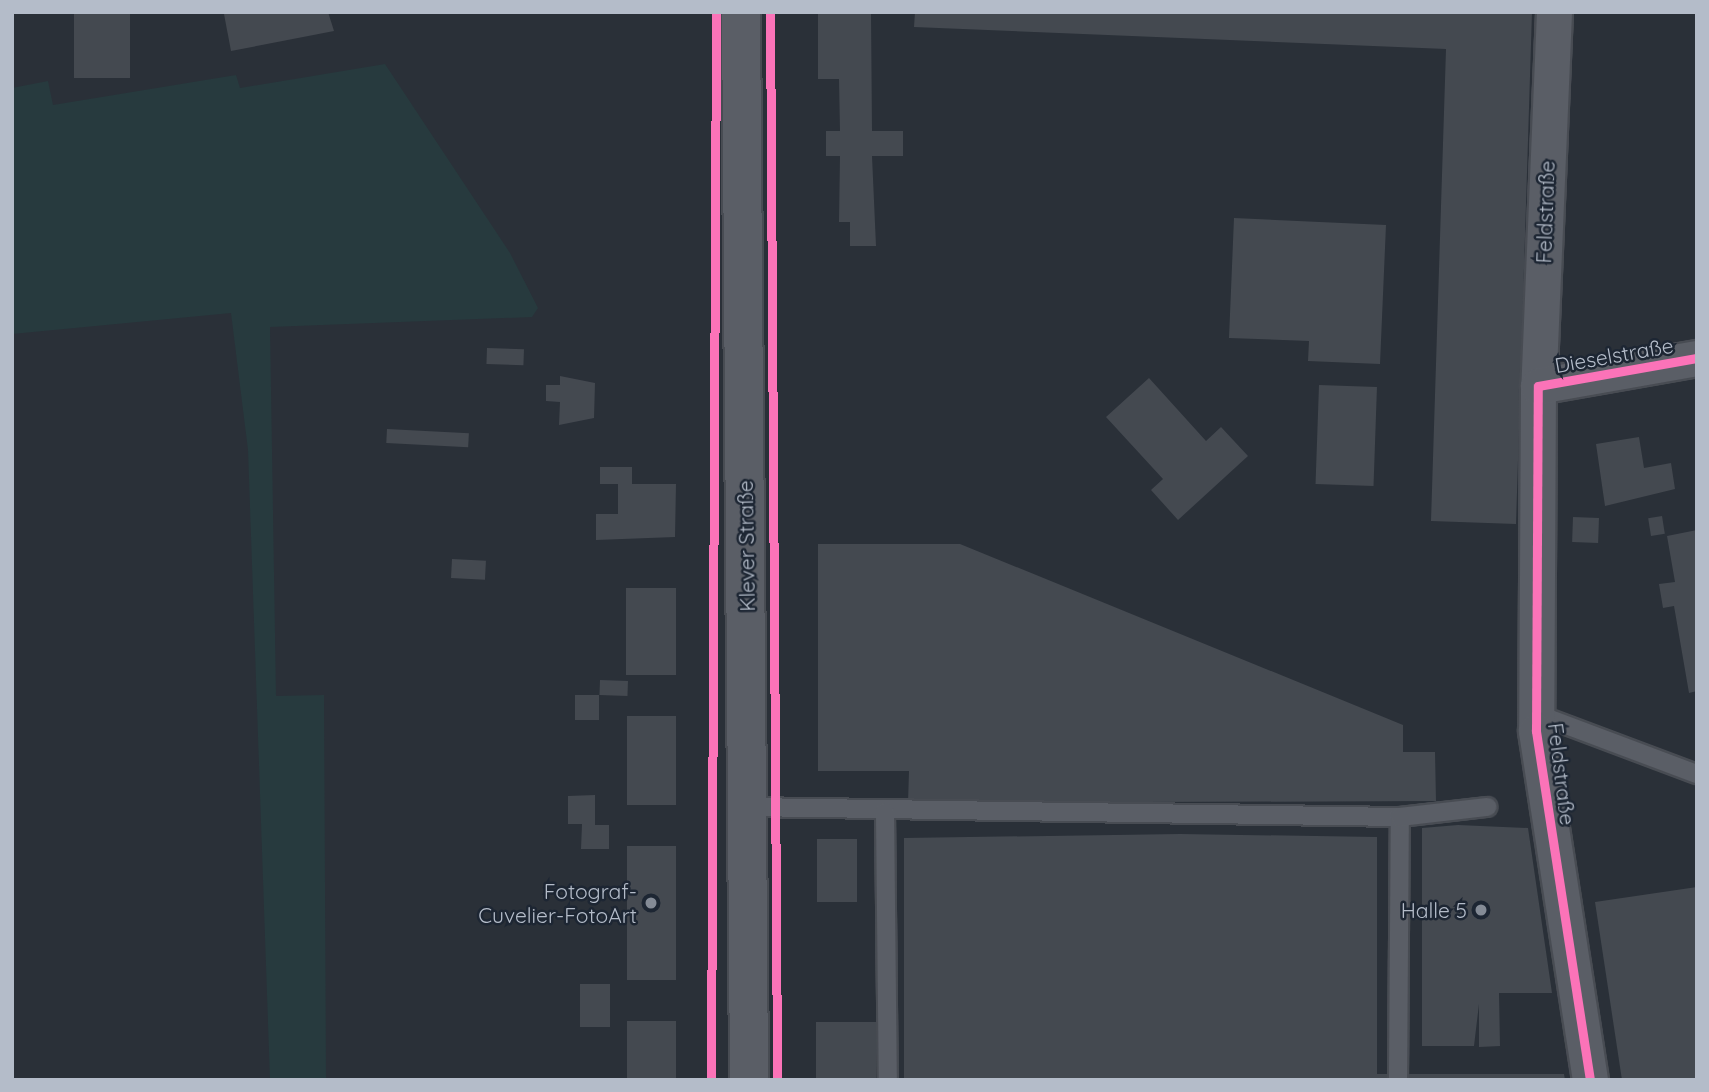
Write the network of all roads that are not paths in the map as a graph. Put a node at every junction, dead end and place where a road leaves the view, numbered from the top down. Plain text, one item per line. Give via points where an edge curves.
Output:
1 (741, 12) edge
2 (1553, 12) edge
3 (1697, 358) edge
4 (1538, 386) junction
5 (1536, 714) junction
6 (1697, 774) edge
7 (749, 807) junction
8 (1487, 807) dead end
9 (885, 812) junction
10 (1400, 817) junction
11 (748, 1080) edge
12 (888, 1080) edge
13 (1398, 1080) edge
14 (1590, 1080) edge

1 - 7 street, Klever Straße
2 - 4 street, Feldstraße
3 - 4 street, Dieselstraße
4 - 5 street, Feldstraße
5 - 6 lane
5 - 14 street, Feldstraße
7 - 9 lane
7 - 11 street, Klever Straße
8 - 10 lane
9 - 10 lane
9 - 12 lane
10 - 13 lane

